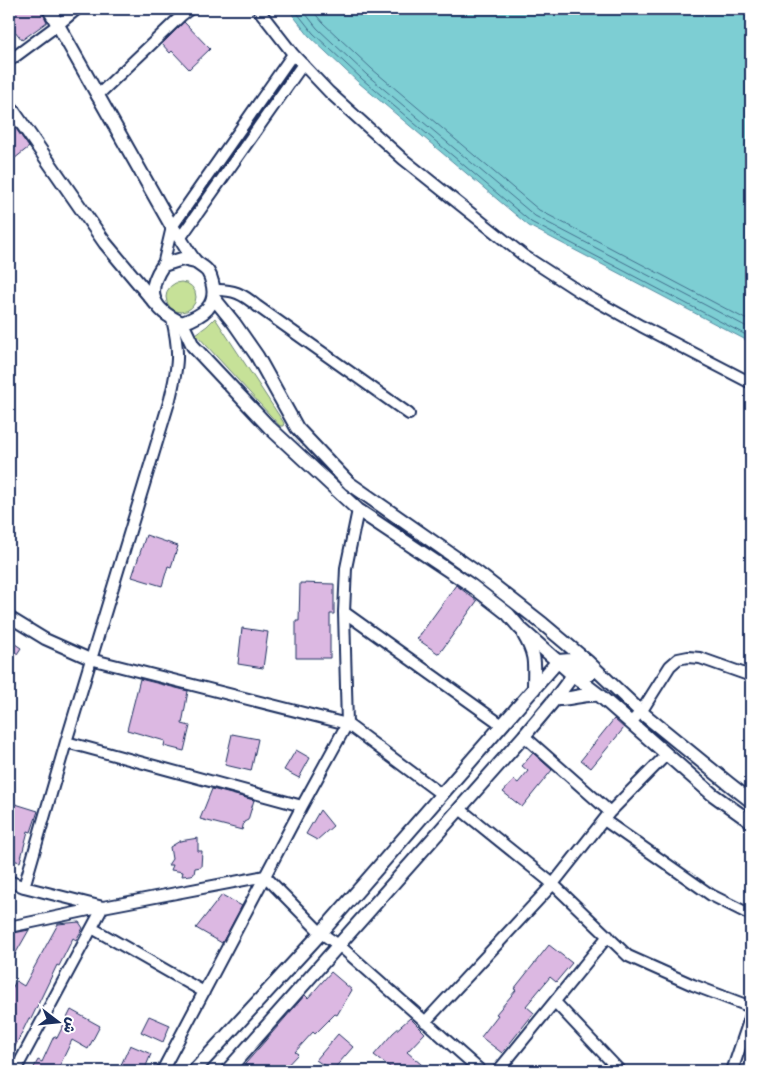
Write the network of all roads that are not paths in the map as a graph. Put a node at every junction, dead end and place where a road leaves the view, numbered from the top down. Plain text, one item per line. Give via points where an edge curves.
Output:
1 (49, 9) edge
2 (77, 9) edge
3 (258, 9) edge
4 (183, 11) edge
5 (59, 24) junction
6 (293, 54) junction
7 (9, 60) edge
8 (303, 64) junction
9 (97, 96) junction
10 (9, 105) edge
11 (176, 232) junction
12 (195, 262) junction
13 (163, 265) junction
14 (214, 294) junction
15 (157, 305) junction
16 (177, 321) junction
17 (736, 374) junction
18 (751, 376) edge
19 (751, 383) edge
20 (409, 414) dead end
21 (297, 428) junction
22 (285, 442) junction
23 (358, 510) junction
24 (344, 612) junction
25 (9, 617) edge
26 (543, 624) junction
27 (520, 628) junction
28 (90, 658) junction
29 (571, 660) junction
30 (558, 661) junction
31 (573, 675) junction
32 (751, 676) edge
33 (534, 689) junction
34 (599, 695) junction
35 (555, 700) junction
36 (636, 708) junction
37 (631, 722) junction
38 (347, 724) junction
39 (502, 725) junction
40 (524, 736) junction
41 (66, 742) junction
42 (666, 755) junction
43 (441, 794) junction
44 (751, 801) edge
45 (302, 806) junction
46 (460, 809) junction
47 (607, 816) junction
48 (751, 822) edge
49 (265, 876) junction
50 (9, 881) edge
51 (554, 884) junction
52 (24, 887) junction
53 (102, 907) junction
54 (751, 915) edge
55 (9, 927) edge
56 (92, 928) junction
57 (321, 933) junction
58 (608, 936) junction
59 (340, 946) junction
60 (204, 992) junction
61 (556, 1002) junction
62 (751, 1006) edge
63 (751, 1015) edge
64 (425, 1022) junction
65 (15, 1071) edge
66 (162, 1071) edge
67 (194, 1071) edge
68 (227, 1071) edge
69 (482, 1071) edge
70 (498, 1071) edge
71 (620, 1071) edge
72 (732, 1071) edge

1 - 5 main road
2 - 5 street
3 - 6 street
4 - 9 street
5 - 7 street
5 - 9 main road
6 - 8 street
6 - 11 street
8 - 11 street
8 - 17 street via 403,159 523,255 641,326
9 - 11 main road
10 - 15 main road via 105,243
11 - 12 main road
11 - 13 street
12 - 13 main road via 182,259
12 - 14 main road via 210,274
13 - 15 main road via 153,285
14 - 16 main road via 202,314
14 - 20 street via 228,289 247,296
14 - 21 main road via 257,356
15 - 16 main road
16 - 22 main road via 193,346
16 - 28 street via 177,369 170,399
17 - 18 street
17 - 19 street
21 - 22 main road
21 - 26 main road via 349,483 479,574
22 - 23 main road
23 - 24 street via 346,568
23 - 27 main road via 472,586 508,614
24 - 38 street
24 - 39 street
25 - 28 street via 45,639
26 - 29 main road via 549,637
26 - 36 main road
27 - 30 main road
27 - 33 main road via 534,656
28 - 38 street
28 - 41 street
29 - 30 main road
29 - 31 main road
29 - 36 main road via 619,700
30 - 31 main road
30 - 33 main road
31 - 34 main road
31 - 35 main road
32 - 36 street via 700,658 678,659
33 - 39 main road
34 - 35 main road
34 - 37 main road
35 - 40 main road
36 - 37 street
36 - 44 main road
37 - 42 main road
38 - 43 street
38 - 45 street
39 - 43 main road
40 - 46 main road
40 - 47 street
41 - 45 street
41 - 52 street
42 - 47 street
42 - 48 main road
43 - 57 main road
45 - 49 street
46 - 51 street
46 - 59 main road
47 - 51 street
47 - 54 street via 711,895
49 - 53 street
49 - 57 street
49 - 60 street
50 - 52 street
51 - 58 street
51 - 64 street
52 - 53 street
53 - 55 street
53 - 56 street
56 - 60 street
56 - 65 street
57 - 59 street
57 - 67 main road
58 - 61 street
58 - 62 street via 628,956
59 - 64 street
59 - 68 main road
60 - 66 street
61 - 70 street
61 - 71 street
63 - 72 street
64 - 69 street

